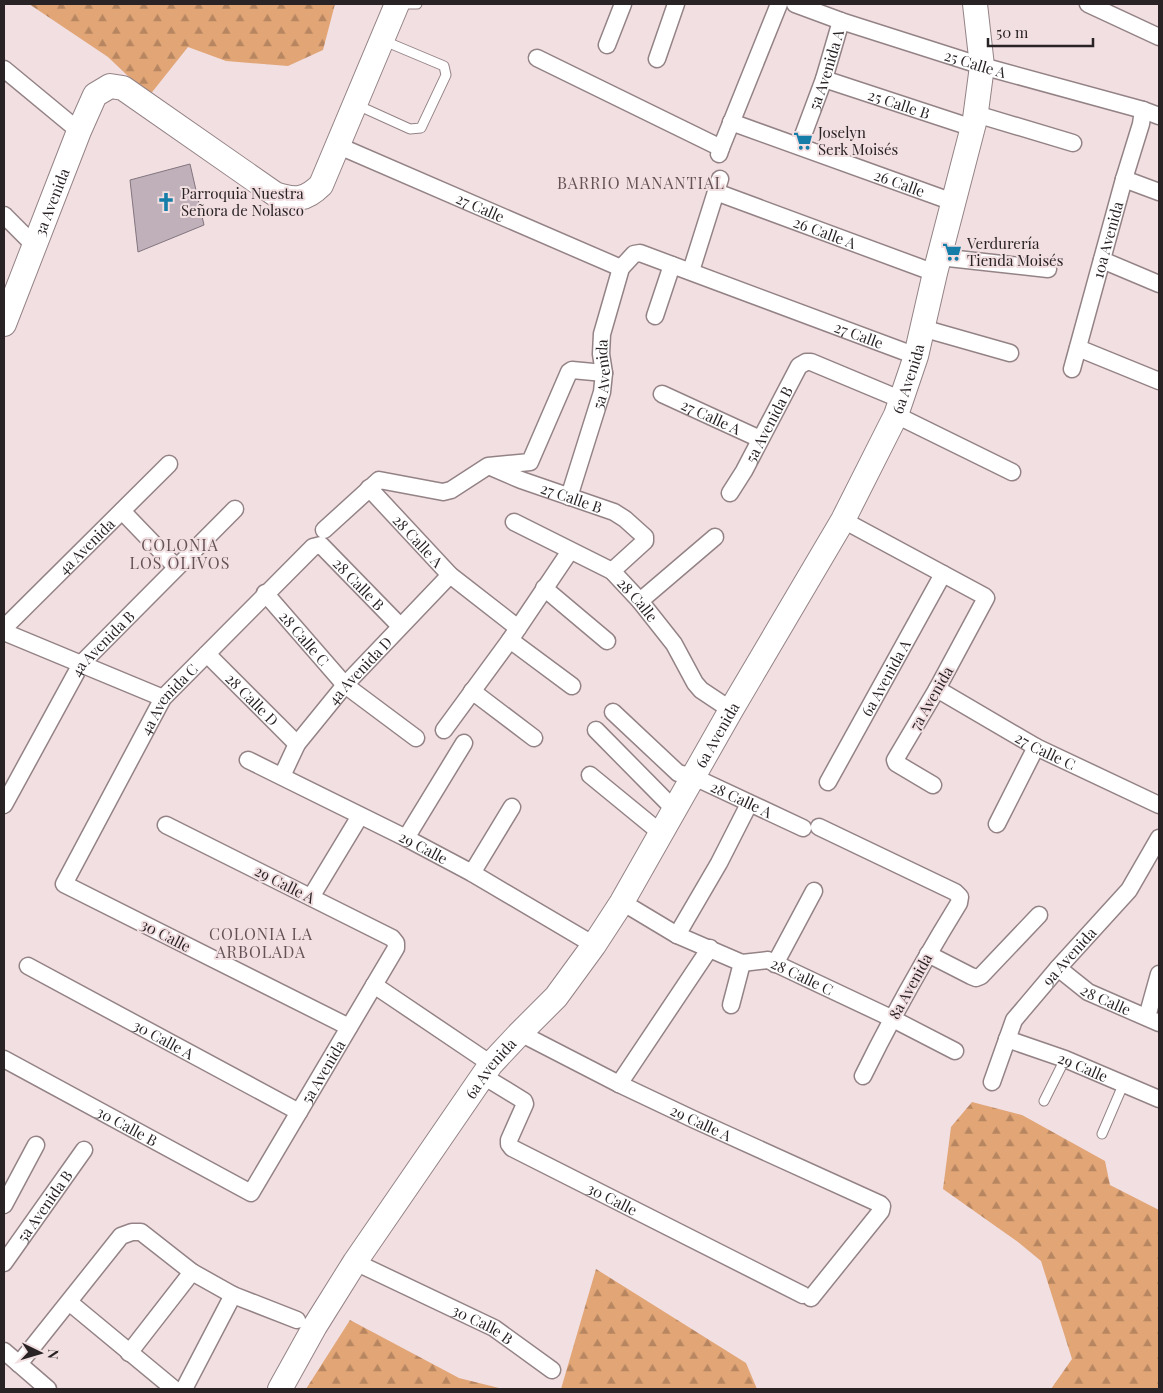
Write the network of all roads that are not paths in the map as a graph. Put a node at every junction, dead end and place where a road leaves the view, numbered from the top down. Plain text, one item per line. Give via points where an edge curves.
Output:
1 (397, 4) edge
2 (405, 4) edge
3 (417, 4) edge
4 (623, 4) edge
5 (676, 4) edge
6 (779, 4) edge
7 (795, 4) edge
8 (975, 4) edge
9 (1088, 4) edge
10 (1114, 9) edge
11 (841, 21) junction
12 (1159, 37) edge
13 (382, 40) junction
14 (607, 44) dead end
15 (536, 58) dead end
16 (657, 59) dead end
17 (982, 66) junction
18 (4, 69) edge
19 (824, 79) junction
20 (356, 104) junction
21 (387, 107) dead end
22 (1143, 110) junction
23 (383, 116) junction
24 (1159, 116) edge
25 (974, 121) junction
26 (731, 122) junction
27 (79, 131) junction
28 (1073, 143) dead end
29 (339, 146) junction
30 (799, 146) junction
31 (1124, 178) junction
32 (1159, 192) edge
33 (953, 202) junction
34 (4, 216) edge
35 (34, 245) junction
36 (634, 254) joint
37 (1102, 260) junction
38 (672, 265) junction
39 (937, 265) junction
40 (621, 268) junction
41 (1048, 269) dead end
42 (691, 271) junction
43 (1159, 284) edge
44 (656, 316) dead end
45 (4, 324) edge
46 (922, 328) junction
47 (1078, 348) junction
48 (1010, 353) dead end
49 (916, 356) junction
50 (1072, 369) dead end
51 (604, 372) junction
52 (1159, 381) edge
53 (662, 394) dead end
54 (899, 408) junction
55 (760, 439) junction
56 (169, 464) dead end
57 (488, 466) junction
58 (1012, 472) dead end
59 (369, 488) junction
60 (730, 493) dead end
61 (569, 497) junction
62 (235, 509) dead end
63 (122, 511) junction
64 (843, 520) junction
65 (514, 522) dead end
66 (324, 530) dead end
67 (715, 537) dead end
68 (316, 545) joint
69 (570, 551) junction
70 (176, 567) junction
71 (612, 571) junction
72 (450, 574) junction
73 (944, 574) junction
74 (544, 588) junction
75 (265, 594) junction
76 (640, 600) junction
77 (400, 626) junction
78 (4, 630) edge
79 (514, 634) junction
80 (607, 641) dead end
81 (208, 654) junction
82 (81, 664) junction
83 (345, 685) junction
84 (572, 686) dead end
85 (937, 689) junction
86 (472, 691) junction
87 (163, 698) junction
88 (731, 710) junction
89 (613, 712) dead end
90 (444, 730) dead end
91 (596, 730) dead end
92 (416, 738) dead end
93 (534, 738) dead end
94 (464, 743) dead end
95 (297, 744) junction
96 (1036, 747) junction
97 (248, 760) dead end
98 (590, 775) dead end
99 (282, 776) junction
100 (694, 778) junction
101 (828, 782) dead end
102 (933, 785) dead end
103 (748, 804) junction
104 (4, 805) edge
105 (1159, 805) edge
106 (512, 808) dead end
107 (675, 810) junction
108 (360, 816) junction
109 (997, 824) dead end
110 (166, 825) dead end
111 (662, 834) junction
112 (406, 838) junction
113 (1159, 838) edge
114 (472, 873) junction
115 (64, 884) joint
116 (814, 891) dead end
117 (311, 897) junction
118 (960, 897) joint
119 (622, 902) junction
120 (1039, 914) dead end
121 (677, 934) junction
122 (594, 945) junction
123 (396, 948) joint
124 (710, 948) junction
125 (928, 954) junction
126 (742, 963) junction
127 (776, 964) junction
128 (28, 966) dead end
129 (1058, 968) junction
130 (1159, 974) edge
131 (374, 985) junction
132 (731, 1005) dead end
133 (892, 1018) junction
134 (1153, 1020) edge
135 (349, 1027) junction
136 (520, 1033) junction
137 (1007, 1039) junction
138 (955, 1051) dead end
139 (1065, 1059) junction
140 (4, 1060) edge
141 (487, 1070) junction
142 (863, 1076) dead end
143 (992, 1082) dead end
144 (619, 1084) junction
145 (1123, 1085) junction
146 (1159, 1099) edge
147 (1044, 1101) dead end
148 (299, 1112) junction
149 (1102, 1134) dead end
150 (36, 1145) dead end
151 (84, 1150) dead end
152 (251, 1194) joint
153 (4, 1206) edge
154 (881, 1211) joint
155 (355, 1262) junction
156 (4, 1263) edge
157 (192, 1272) junction
158 (233, 1295) junction
159 (69, 1302) junction
160 (297, 1320) dead end
161 (4, 1351) edge
162 (129, 1353) junction
163 (19, 1364) junction
164 (552, 1370) dead end
165 (48, 1389) edge
166 (174, 1389) edge
167 (184, 1389) edge
168 (280, 1389) edge

1 - 13 street
2 - 3 lane
4 - 14 street
5 - 16 street
6 - 26 street
7 - 11 street, 25 Calle A
8 - 17 street, 6a Avenida
9 - 10 street
10 - 12 street
11 - 17 street, 25 Calle A
11 - 19 street, 5a Avenida A
13 - 20 street
13 - 23 lane via 409,55 444,66 446,75 421,128 410,129
15 - 26 street via 720,151
17 - 22 street, 25 Calle A
17 - 25 street, 6a Avenida
18 - 27 street
19 - 25 street, 25 Calle B
19 - 30 street, 5a Avenida A
20 - 23 lane
20 - 29 street
21 - 23 lane
22 - 24 street, 25 Calle A
22 - 31 street, 10a Avenida
25 - 28 street, 25 Calle B
25 - 33 street, 6a Avenida
26 - 30 street, 26 Calle
27 - 29 street, 3a Avenida via 95,95 110,86 123,88 275,194 286,198 312,194 322,184
27 - 35 street, 3a Avenida
29 - 40 street, 27 Calle
30 - 33 street, 26 Calle
31 - 32 street
31 - 37 street, 10a Avenida
33 - 39 street, 6a Avenida
34 - 35 street
35 - 45 street, 3a Avenida
36 - 38 street, 27 Calle via 640,253
36 - 40 street, 5a Avenida
37 - 43 street
37 - 47 street, 10a Avenida
38 - 42 street, 27 Calle
38 - 44 street
39 - 41 street
39 - 42 street, 26 Calle A via 718,185
39 - 46 street, 6a Avenida
40 - 51 street, 5a Avenida via 602,334
42 - 49 street, 27 Calle
46 - 48 street
46 - 49 street, 6a Avenida
47 - 50 street, 10a Avenida
47 - 52 street
49 - 54 street, 6a Avenida
51 - 57 street via 572,370 566,374 530,462
51 - 61 street, 5a Avenida via 602,392
53 - 55 street, 27 Calle A
54 - 55 street, 5a Avenida B via 806,362 800,366
54 - 58 street
54 - 64 street, 6a Avenida
55 - 60 street, 5a Avenida B
56 - 63 street, 4a Avenida
57 - 59 street via 443,492 384,480
57 - 61 street, 27 Calle B
59 - 66 street
59 - 72 street, 28 Calle A
61 - 71 street, 27 Calle B via 620,515 645,537 645,541
62 - 70 street, 4a Avenida B
63 - 70 street
63 - 78 street, 4a Avenida
64 - 73 street
64 - 88 street, 6a Avenida
65 - 69 street, 28 Calle
67 - 76 street
68 - 75 street, 4a Avenida C
68 - 77 street, 28 Calle B via 321,545
69 - 71 street, 28 Calle
69 - 74 street
70 - 82 street, 4a Avenida B
71 - 76 street, 28 Calle
72 - 77 street, 4a Avenida D
72 - 79 street, 28 Calle A
73 - 85 street, 7a Avenida via 986,598
73 - 101 street, 6a Avenida A
74 - 79 street
74 - 80 street
75 - 81 street, 4a Avenida C
75 - 83 street, 28 Calle C
76 - 88 street, 28 Calle via 674,644 695,683
77 - 83 street, 4a Avenida D
78 - 82 street
79 - 84 street
79 - 86 street
81 - 87 street, 4a Avenida C
81 - 95 street, 28 Calle D
82 - 87 street
82 - 104 street, 4a Avenida B
83 - 92 street, 28 Calle C
83 - 95 street, 4a Avenida D
85 - 96 street, 27 Calle C
85 - 102 street, 7a Avenida via 895,760
86 - 90 street
86 - 93 street
87 - 115 street, 4a Avenida C
88 - 100 street, 6a Avenida
89 - 100 street, 28 Calle A via 678,773
91 - 107 street
94 - 112 street
95 - 99 street, 4a Avenida D
96 - 105 street, 27 Calle C
96 - 109 street
97 - 99 street, 29 Calle
98 - 111 street
99 - 108 street, 29 Calle
100 - 103 street, 28 Calle A
100 - 107 street, 6a Avenida
103 - 118 street, 28 Calle A via 811,828
103 - 121 street via 719,863
106 - 114 street
107 - 111 street, 6a Avenida
108 - 112 street, 29 Calle
108 - 117 street
110 - 117 street, 29 Calle A
111 - 119 street, 6a Avenida
112 - 114 street, 29 Calle
113 - 129 street, 9a Avenida via 1129,890
114 - 122 street, 29 Calle
115 - 135 street, 30 Calle
116 - 127 street
117 - 123 street, 29 Calle A via 392,938
118 - 125 street, 8a Avenida via 959,904
119 - 121 street
119 - 122 street, 6a Avenida
120 - 125 street via 976,978
121 - 124 street
122 - 136 street, 6a Avenida via 556,997
123 - 131 street, 5a Avenida
124 - 126 street
124 - 144 street
125 - 133 street, 8a Avenida
126 - 127 street, 28 Calle C via 764,959
126 - 132 street
127 - 133 street, 28 Calle C
128 - 148 street, 30 Calle A
129 - 134 street, 28 Calle via 1088,992
129 - 137 street, 9a Avenida via 1014,1020
130 - 134 street
131 - 135 street, 5a Avenida
131 - 141 street, 30 Calle
133 - 138 street, 28 Calle C
133 - 142 street, 8a Avenida
135 - 148 street, 5a Avenida
136 - 141 street, 6a Avenida
136 - 144 street, 29 Calle A
137 - 139 street, 29 Calle
137 - 143 street, 9a Avenida
139 - 145 street, 29 Calle
139 - 147 lane
140 - 152 street, 30 Calle B
141 - 154 street, 30 Calle via 525,1104 509,1140 512,1148 807,1297
141 - 155 street, 6a Avenida
144 - 154 street, 29 Calle A via 880,1204
145 - 146 street, 29 Calle
145 - 149 lane
148 - 152 street, 5a Avenida
150 - 153 street
151 - 156 street, 5a Avenida B
155 - 164 street, 30 Calle B via 494,1328
155 - 168 street, 6a Avenida
157 - 158 street
157 - 159 street via 141,1232 132,1232 121,1236
157 - 162 street
158 - 160 street
158 - 167 street
159 - 162 street
159 - 163 street
161 - 163 street
162 - 166 street
163 - 165 street

